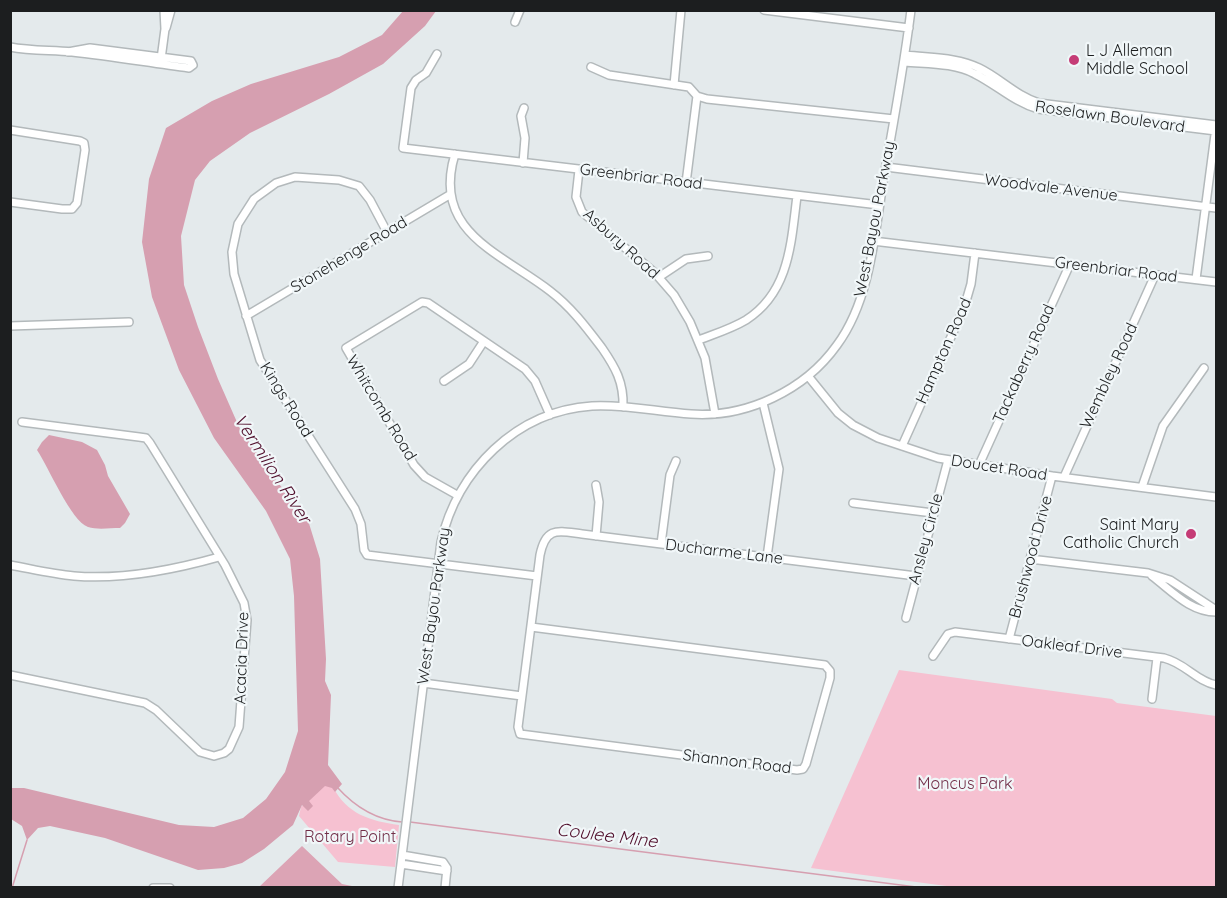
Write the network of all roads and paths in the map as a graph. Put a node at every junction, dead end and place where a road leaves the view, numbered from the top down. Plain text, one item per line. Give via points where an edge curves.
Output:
1 (164, 10) edge
2 (171, 10) edge
3 (519, 10) edge
4 (681, 10) edge
5 (764, 10) edge
6 (911, 10) edge
7 (515, 22) dead end
8 (909, 27) junction
9 (165, 29) junction
10 (10, 47) edge
11 (437, 54) dead end
12 (905, 58) junction
13 (591, 67) dead end
14 (674, 85) junction
15 (698, 96) junction
16 (524, 108) dead end
17 (894, 119) junction
18 (1216, 128) edge
19 (10, 130) edge
20 (455, 154) junction
21 (523, 163) junction
22 (886, 167) junction
23 (579, 170) junction
24 (686, 183) junction
25 (451, 194) junction
26 (797, 196) junction
27 (10, 202) edge
28 (879, 205) junction
29 (1205, 206) junction
30 (1216, 208) edge
31 (387, 232) junction
32 (873, 241) junction
33 (975, 253) junction
34 (708, 256) dead end
35 (1070, 264) junction
36 (1155, 275) junction
37 (659, 278) junction
38 (1196, 279) junction
39 (1216, 282) edge
40 (246, 316) junction
41 (129, 322) dead end
42 (10, 326) edge
43 (699, 340) junction
44 (484, 341) junction
45 (1204, 368) dead end
46 (808, 376) junction
47 (444, 381) dead end
48 (763, 403) junction
49 (623, 406) junction
50 (715, 414) junction
51 (550, 415) junction
52 (22, 422) dead end
53 (902, 446) junction
54 (948, 460) junction
55 (676, 461) dead end
56 (979, 465) junction
57 (1052, 476) junction
58 (1064, 477) junction
59 (596, 485) dead end
60 (1143, 487) junction
61 (457, 495) junction
62 (1216, 497) edge
63 (853, 502) dead end
64 (933, 513) junction
65 (596, 536) junction
66 (661, 544) junction
67 (541, 549) joint
68 (219, 557) junction
69 (767, 557) junction
70 (1030, 559) junction
71 (438, 564) junction
72 (10, 565) edge
73 (537, 576) junction
74 (916, 576) junction
75 (1216, 611) edge
76 (906, 618) dead end
77 (531, 627) junction
78 (1009, 639) junction
79 (933, 656) dead end
80 (1156, 658) junction
81 (10, 675) edge
82 (423, 684) junction
83 (1216, 685) edge
84 (522, 696) junction
85 (1152, 699) dead end
86 (402, 855) junction
87 (401, 864) junction
88 (446, 867) junction
89 (153, 888) edge
90 (170, 888) edge
91 (398, 888) edge
92 (445, 888) edge

1 - 9 street
2 - 9 street
3 - 7 street
4 - 14 street
5 - 8 street
6 - 8 street, West Bayou Parkway
8 - 12 street, West Bayou Parkway
9 - 10 street via 161,61
11 - 20 street, Greenbriar Road via 429,70 411,88 403,148
12 - 17 street, West Bayou Parkway
12 - 18 street, Roselawn Boulevard via 979,68 1002,87 1046,107
13 - 14 street via 609,75
14 - 15 street via 690,88
15 - 17 street
15 - 24 street
16 - 21 street
17 - 22 street, West Bayou Parkway
18 - 29 street
19 - 27 street via 80,141 85,150 77,202 72,209
20 - 21 street, Greenbriar Road
20 - 25 street
21 - 23 street, Greenbriar Road
22 - 28 street, West Bayou Parkway
22 - 29 street, Woodvale Avenue
23 - 24 street, Greenbriar Road
23 - 37 street, Asbury Road via 576,197 582,212
24 - 26 street, Greenbriar Road
25 - 31 street, Stonehenge Road
25 - 49 street via 462,222 474,238 547,289 579,318 617,371
26 - 28 street, Greenbriar Road
26 - 43 street via 789,257 772,295 744,321
28 - 32 street, West Bayou Parkway
29 - 30 street, Woodvale Avenue
29 - 38 street
31 - 40 street, Stonehenge Road
31 - 40 street, Kings Road via 365,192 353,183 301,177 266,189 242,214 233,242 233,267
32 - 33 street, Greenbriar Road
32 - 46 street, West Bayou Parkway via 862,294 851,322 833,351
33 - 35 street, Greenbriar Road
33 - 53 street, Hampton Road via 964,308
34 - 37 street via 686,259
35 - 36 street, Greenbriar Road
35 - 56 street, Tackaberry Road
36 - 38 street, Greenbriar Road
36 - 58 street, Wembley Road
37 - 43 street, Asbury Road via 684,310
38 - 39 street, Greenbriar Road
40 - 71 street, Kings Road via 263,366 358,514 365,553
41 - 42 street
43 - 50 street, Asbury Road
44 - 47 street via 469,364
44 - 51 street, Whitcomb Road via 531,375
44 - 61 street, Whitcomb Road via 423,302 346,348 420,473
45 - 60 street via 1163,426
46 - 48 street, West Bayou Parkway
46 - 53 street, Doucet Road via 853,425
48 - 50 street, West Bayou Parkway
48 - 69 street via 779,469
49 - 50 street, West Bayou Parkway
49 - 51 street, West Bayou Parkway via 590,406
51 - 61 street, West Bayou Parkway via 524,427 495,448
52 - 68 street, Acacia Drive via 146,438
53 - 54 street, Doucet Road
54 - 56 street, Doucet Road
54 - 64 street, Ansley Circle
55 - 66 street via 670,474
56 - 57 street, Doucet Road
57 - 58 street, Doucet Road
57 - 70 street, Brushwood Drive
58 - 60 street, Doucet Road
59 - 65 street
60 - 62 street, Doucet Road
61 - 71 street, West Bayou Parkway via 444,528
63 - 64 street
64 - 74 street, Ansley Circle
65 - 66 street, Ducharme Lane
65 - 67 street, Ducharme Lane via 553,532 545,538
66 - 69 street, Ducharme Lane
67 - 73 street, Shannon Road
68 - 72 street via 163,570 104,576 57,574
68 - 81 street, Acacia Drive via 244,603 247,620 238,727 232,745 224,753 209,756 200,752 145,703
69 - 74 street, Ducharme Lane
70 - 75 street via 1148,573 1170,580
70 - 78 street, Brushwood Drive
71 - 73 street, Kings Road
71 - 82 street, West Bayou Parkway
73 - 77 street, Shannon Road
74 - 76 street, Ansley Circle
77 - 84 street, Shannon Road
77 - 84 street, Shannon Road via 822,664 828,668 830,678 806,764 797,770 523,735 518,727
78 - 79 street, Oakleaf Drive via 953,632
78 - 80 street, Oakleaf Drive
80 - 83 street, Oakleaf Drive via 1174,661 1200,680
80 - 85 street
82 - 84 street
82 - 86 street, West Bayou Parkway
86 - 87 street, West Bayou Parkway
86 - 88 street via 441,861
87 - 88 street
87 - 91 street, West Bayou Parkway
88 - 92 street
89 - 90 street

